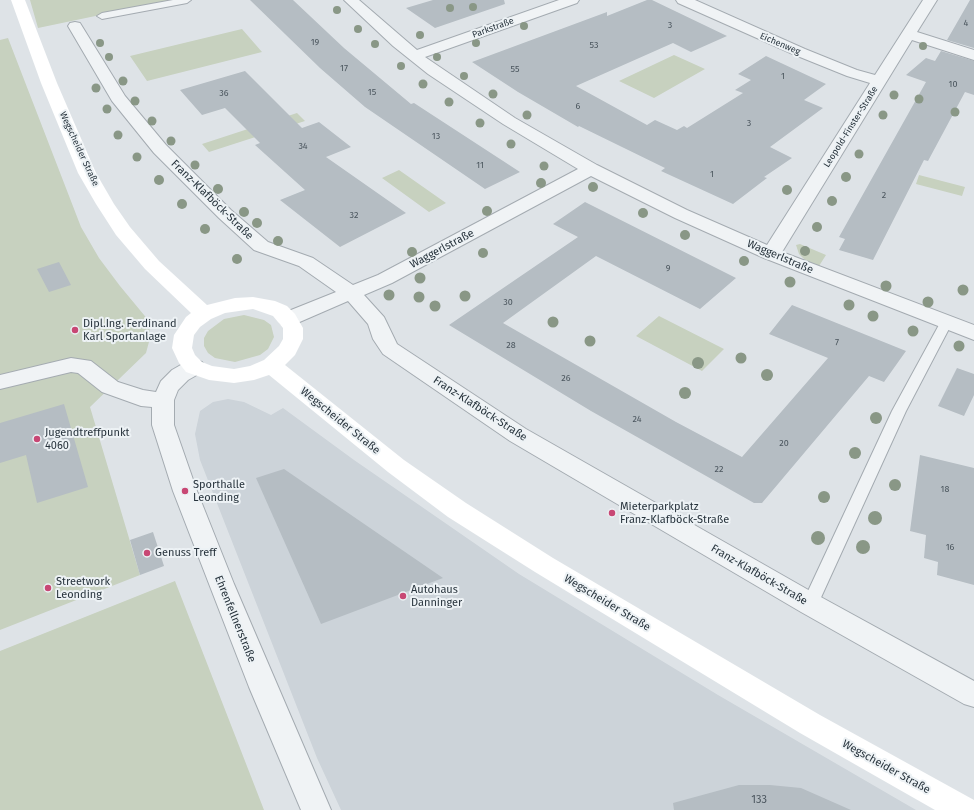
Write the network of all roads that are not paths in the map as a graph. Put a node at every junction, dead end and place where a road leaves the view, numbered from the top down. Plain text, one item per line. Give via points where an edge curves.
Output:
1 (18, 0) edge
2 (187, 0) edge
3 (351, 0) edge
4 (572, 0) edge
5 (683, 0) edge
6 (930, 0) edge
7 (102, 16) dead end
8 (75, 26) dead end
9 (909, 34) junction
10 (974, 55) edge
11 (415, 56) junction
12 (880, 80) junction
13 (591, 169) junction
14 (772, 254) junction
15 (352, 293) junction
16 (204, 314) junction
17 (288, 319) junction
18 (946, 323) junction
19 (974, 333) edge
20 (271, 365) junction
21 (194, 367) junction
22 (0, 382) edge
23 (163, 400) junction
24 (810, 604) junction
25 (974, 695) edge
26 (316, 810) edge
27 (963, 810) edge

1 - 16 street, Wegscheider Straße via 87,173 105,204 123,231 152,265
2 - 7 lane
3 - 11 street, Waggerlstraße via 373,22
4 - 11 street, Parkstraße
5 - 12 street, Eichenweg via 800,52 852,73
6 - 9 street, Leopold-Finster-Straße
8 - 15 street, Franz-Klafböck-Straße via 118,98 135,120 225,214 261,246 306,262
9 - 10 street
9 - 12 street, Leopold-Finster-Straße
11 - 13 street, Waggerlstraße via 508,121
12 - 14 street, Leopold-Finster-Straße
13 - 14 street, Waggerlstraße via 681,214
13 - 15 street, Waggerlstraße via 385,279
14 - 18 street, Waggerlstraße
15 - 17 street, Waggerlstraße
15 - 24 street, Franz-Klafböck-Straße via 376,322 390,349 518,435
16 - 17 street via 229,305 253,303 280,311
16 - 21 street via 193,322 184,335 182,348
17 - 20 street via 293,328 293,339 288,350
18 - 19 street, Waggerlstraße
18 - 24 lane via 899,411
20 - 21 street via 254,373 234,376 209,374
20 - 27 street, Wegscheider Straße via 396,466 456,510 810,724
21 - 23 street, Ehrenfellnerstraße via 169,386
22 - 23 street via 71,365 83,366 110,388 140,398
23 - 26 street, Ehrenfellnerstraße via 163,425 185,491 263,687
24 - 25 street, Franz-Klafböck-Straße

